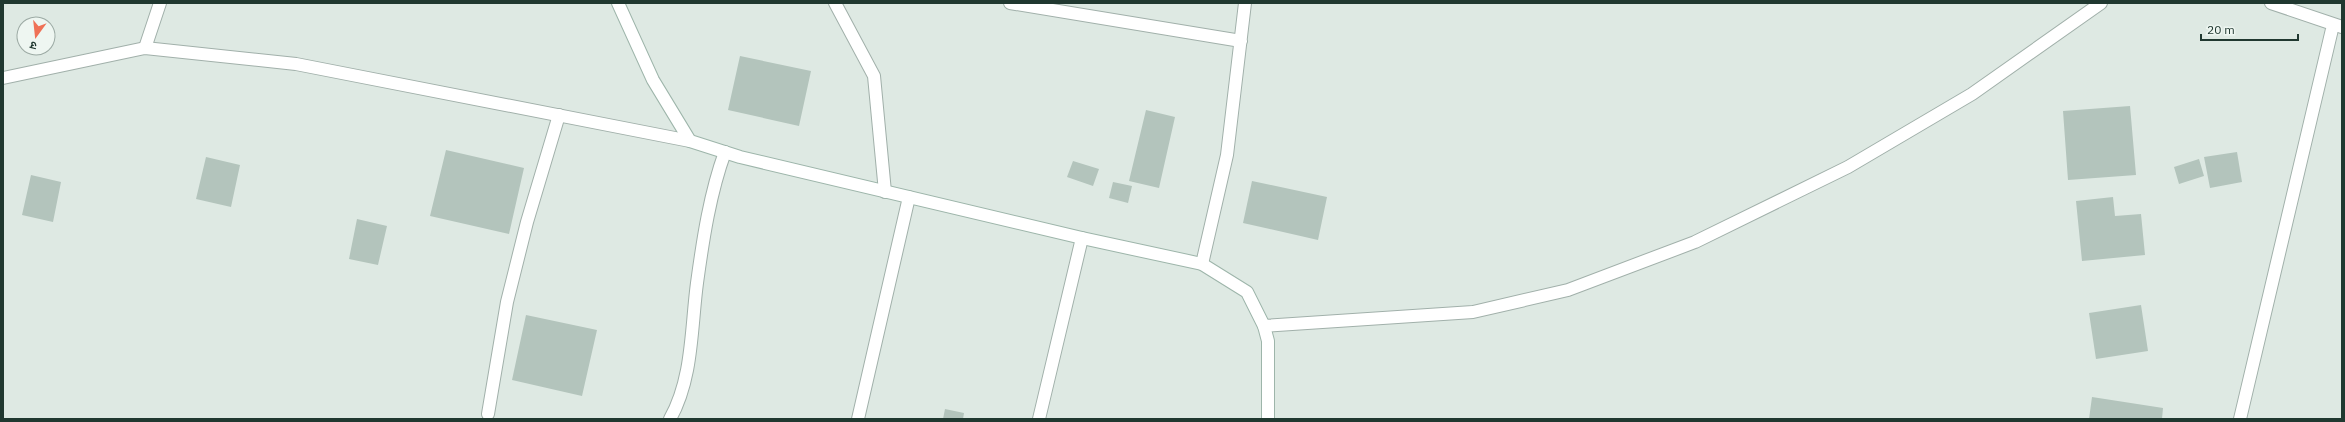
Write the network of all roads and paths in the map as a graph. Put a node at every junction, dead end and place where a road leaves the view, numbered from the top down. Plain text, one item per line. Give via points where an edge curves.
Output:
1 (160, 3) edge
2 (618, 3) edge
3 (835, 3) edge
4 (1010, 3) edge
5 (1245, 3) edge
6 (2101, 3) edge
7 (2271, 3) edge
8 (2337, 26) edge
9 (1241, 41) junction
10 (145, 48) junction
11 (3, 78) edge
12 (559, 115) junction
13 (690, 141) junction
14 (725, 152) junction
15 (885, 192) junction
16 (909, 197) junction
17 (1082, 238) junction
18 (1202, 264) junction
19 (1264, 326) junction
20 (488, 414) dead end
21 (670, 419) edge
22 (858, 419) edge
23 (1039, 419) edge
24 (1268, 419) edge
25 (2240, 419) edge

1 - 10 street
2 - 13 street via 653,80
3 - 15 street via 874,76
4 - 9 street
5 - 9 street
6 - 19 street via 1952,106 1848,167 1695,242 1568,290 1472,312
7 - 8 street
8 - 25 street
9 - 18 street via 1227,155
10 - 11 street
10 - 12 street via 296,64
12 - 13 street
12 - 20 street via 527,222 507,302
13 - 14 street
14 - 15 street
14 - 21 street via 716,177 698,275 689,360 678,404
15 - 16 street
16 - 17 street
16 - 22 street
17 - 18 street
17 - 23 street
18 - 19 street via 1247,292
19 - 24 street via 1268,341

